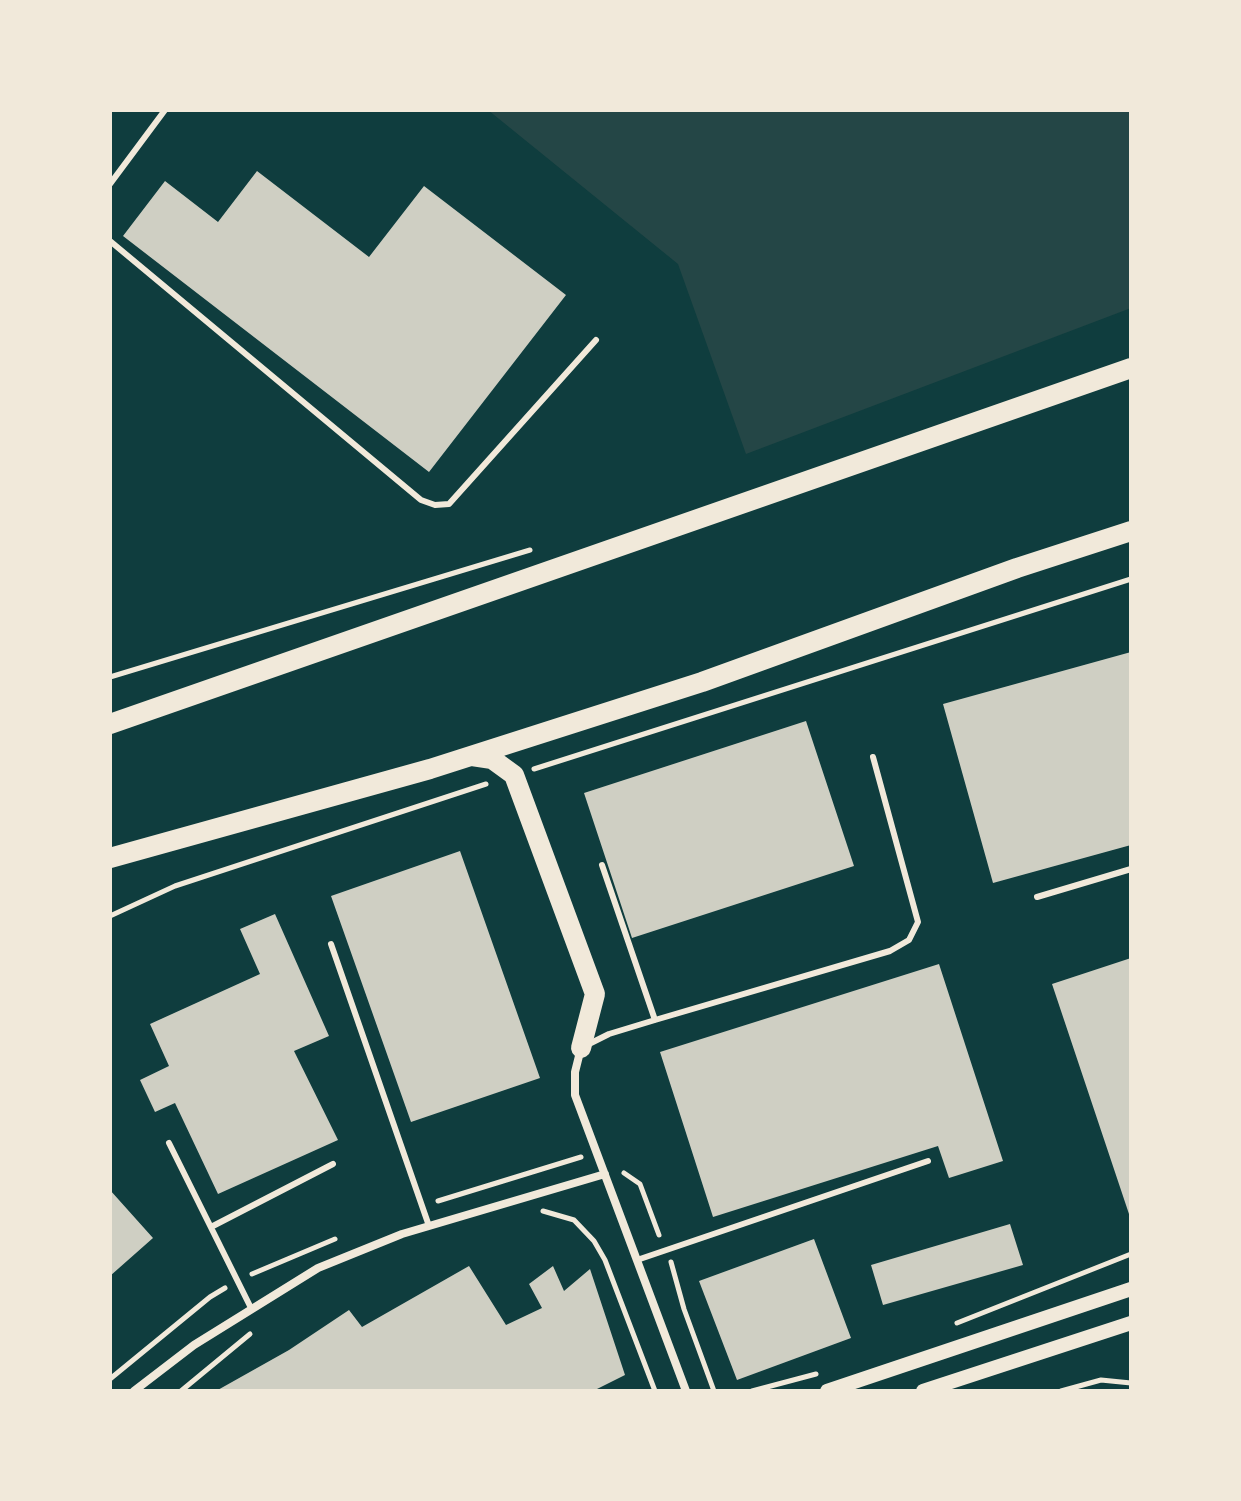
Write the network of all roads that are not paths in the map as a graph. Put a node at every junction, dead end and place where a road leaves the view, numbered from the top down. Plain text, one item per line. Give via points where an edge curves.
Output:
1 (165, 110) edge
2 (110, 184) edge
3 (110, 241) edge
4 (596, 340) dead end
5 (1131, 368) edge
6 (1131, 531) edge
7 (110, 724) edge
8 (471, 756) junction
9 (873, 757) dead end
10 (110, 858) edge
11 (602, 865) dead end
12 (1131, 869) edge
13 (1037, 897) dead end
14 (331, 944) dead end
15 (655, 1020) junction
16 (581, 1048) junction
17 (169, 1143) dead end
18 (928, 1161) dead end
19 (333, 1164) dead end
20 (605, 1174) junction
21 (429, 1226) junction
22 (211, 1227) junction
23 (637, 1260) junction
24 (1131, 1289) edge
25 (251, 1308) junction
26 (1131, 1323) edge
27 (134, 1391) edge
28 (686, 1391) edge
29 (827, 1391) edge
30 (923, 1391) edge

1 - 2 lane
3 - 4 lane via 421,500 435,505 449,504
5 - 7 main road
6 - 8 main road via 702,682
8 - 10 main road
8 - 16 main road via 492,759 514,775 595,994
9 - 15 lane via 918,922 909,940 890,951
11 - 15 lane
12 - 13 lane
14 - 21 lane
15 - 16 lane
16 - 20 street via 575,1095
17 - 22 lane
18 - 23 lane
19 - 22 lane
20 - 21 street
20 - 23 street
21 - 25 street via 318,1268
22 - 25 lane
23 - 28 street
24 - 29 street
25 - 27 street
26 - 30 street

